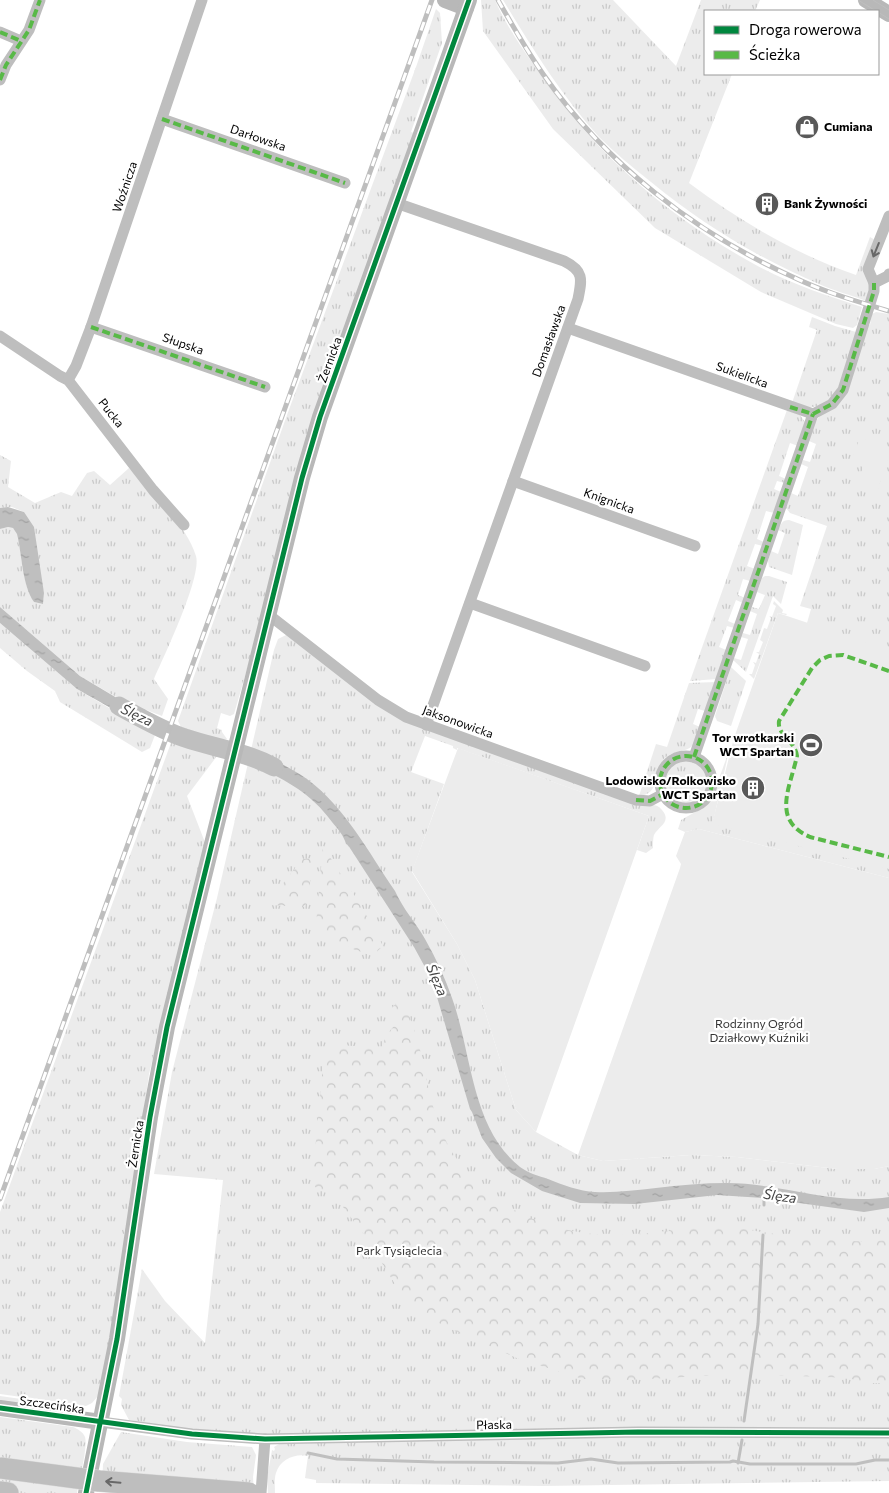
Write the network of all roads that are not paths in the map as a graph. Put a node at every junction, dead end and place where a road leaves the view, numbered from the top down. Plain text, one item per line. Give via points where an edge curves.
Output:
1 (40, 0) edge
2 (202, 0) edge
3 (445, 0) edge
4 (866, 0) edge
5 (467, 4) edge
6 (889, 14) edge
7 (0, 32) edge
8 (21, 41) junction
9 (0, 80) edge
10 (162, 119) junction
11 (345, 183) dead end
12 (396, 203) junction
13 (889, 216) edge
14 (889, 274) edge
15 (874, 283) junction
16 (91, 327) junction
17 (568, 328) junction
18 (0, 336) edge
19 (68, 380) junction
20 (265, 387) dead end
21 (813, 414) junction
22 (513, 481) junction
23 (184, 525) dead end
24 (695, 546) dead end
25 (470, 603) junction
26 (269, 615) junction
27 (645, 666) dead end
28 (426, 725) junction
29 (694, 756) junction
30 (663, 794) junction
31 (0, 1408) edge
32 (101, 1422) junction
33 (889, 1433) edge
34 (265, 1439) junction
35 (0, 1468) edge
36 (0, 1492) edge
37 (8, 1493) edge
38 (86, 1493) edge
39 (249, 1493) edge
40 (261, 1493) edge

1 - 8 street via 29,30
2 - 10 street, Woźnicza
3 - 5 street
4 - 6 street
5 - 12 street, Żernicka
7 - 8 street
8 - 9 street
10 - 11 street, Darłowska
10 - 16 street, Woźnicza
12 - 17 street, Domasławska via 574,266 580,273 581,284
12 - 26 street, Żernicka via 315,434
13 -> 15 street via 868,269
14 - 15 street
15 - 21 street via 843,390 832,404
16 - 19 street, Woźnicza
16 - 20 street, Słupska
17 - 21 street, Sukielicka
17 - 22 street, Domasławska
18 - 19 street, Pucka
19 - 23 street, Pucka
21 - 29 street
22 - 24 street, Knignicka
22 - 25 street, Domasławska
25 - 27 street
25 - 28 street, Domasławska
26 - 28 street, Jaksonowicka via 378,700
26 - 32 street, Żernicka via 167,1027
28 - 30 street, Jaksonowicka via 636,800 650,801
29 - 30 street via 676,757 663,769 660,777
29 - 30 street via 711,773 708,796 696,806 681,808
31 - 32 street, Szczecińska
32 - 34 street, Płaska via 192,1434
32 - 38 street, Żernicka
33 - 34 street, Płaska via 638,1432
34 - 40 street
39 -> 35 highway, bridge via 99,1481
36 - 37 highway

